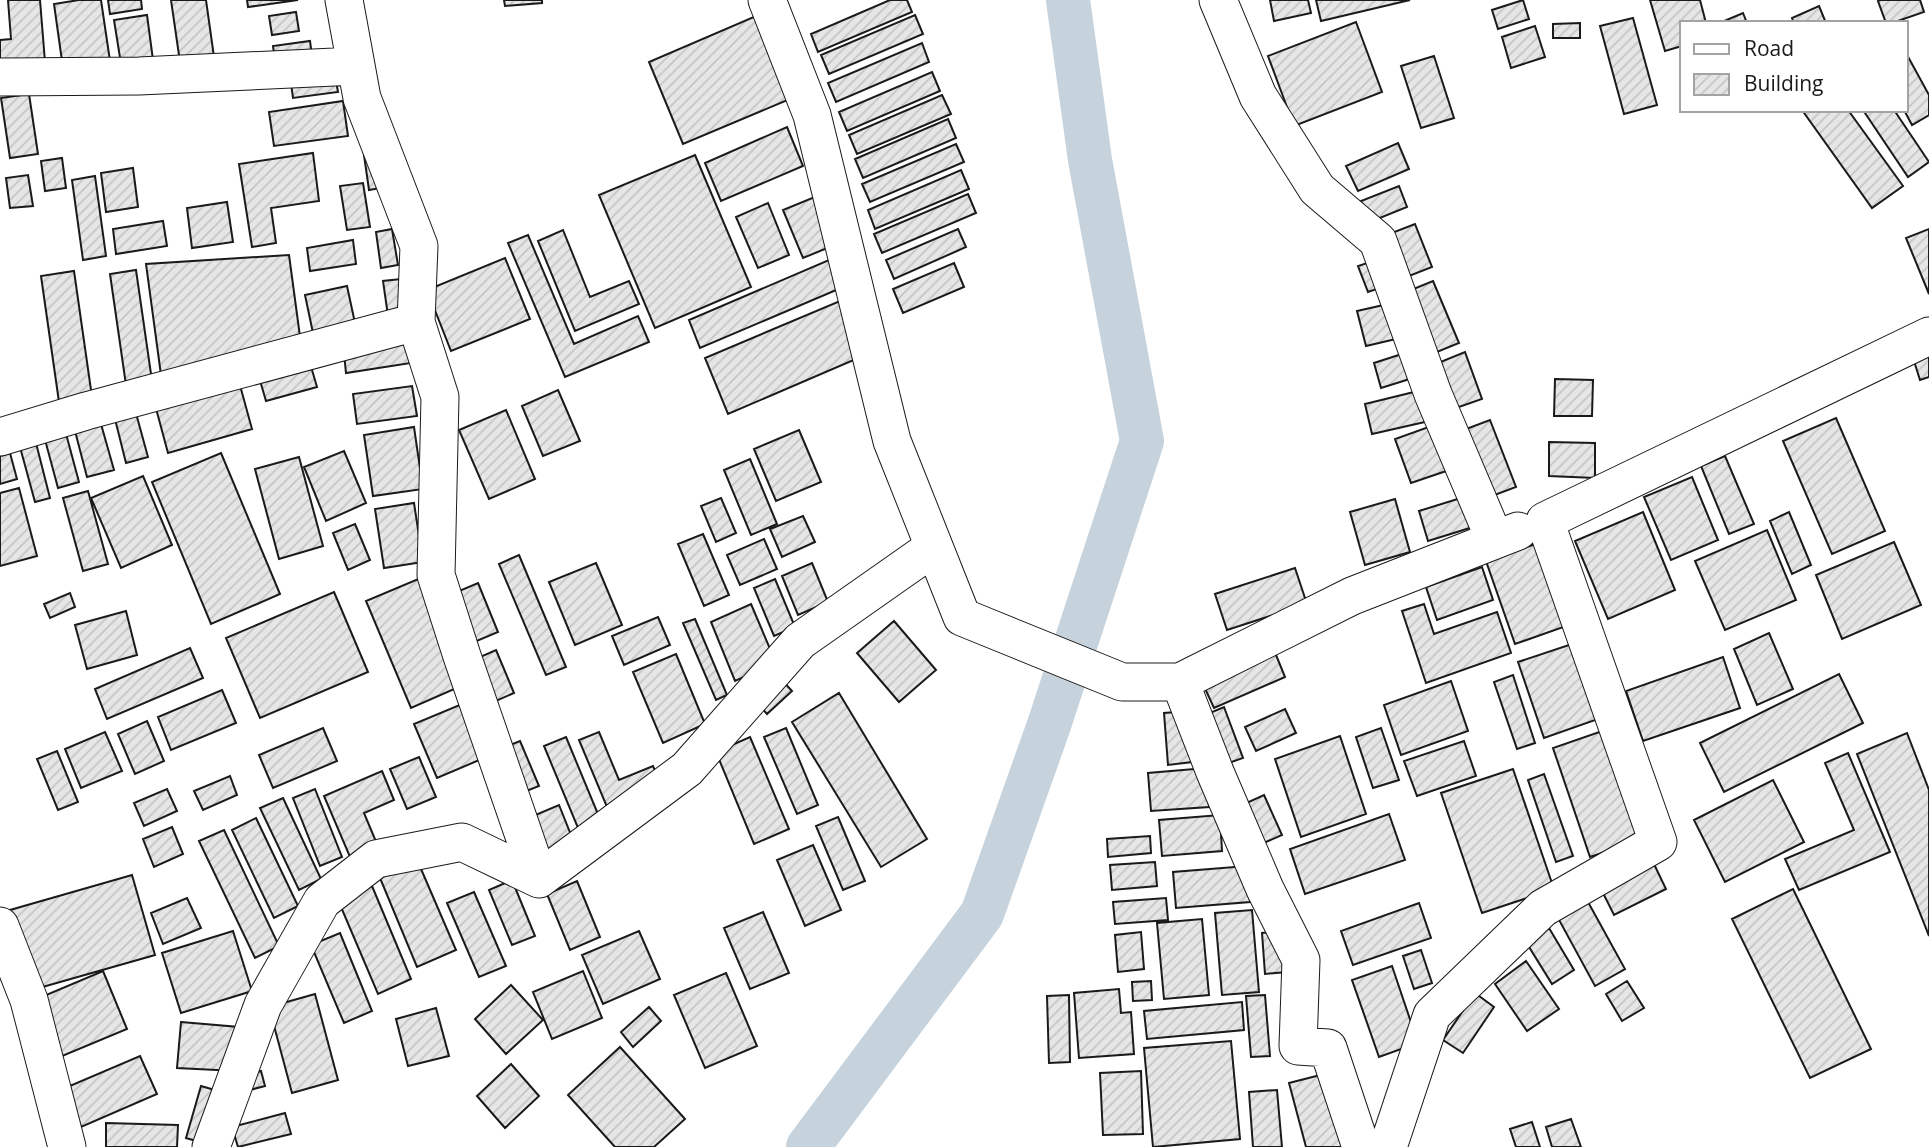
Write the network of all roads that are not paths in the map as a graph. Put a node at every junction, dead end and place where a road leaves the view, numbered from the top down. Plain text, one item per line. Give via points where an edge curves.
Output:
1 (344, 0) edge
2 (767, 0) edge
3 (1217, 0) edge
4 (356, 66) junction
5 (0, 77) edge
6 (416, 322) junction
7 (1929, 336) edge
8 (0, 438) edge
9 (1545, 521) junction
10 (1496, 540) junction
11 (934, 547) junction
12 (1180, 682) junction
13 (539, 879) junction
14 (0, 926) edge
15 (66, 1147) edge
16 (211, 1147) edge
17 (1360, 1147) edge
18 (1388, 1147) edge

1 - 4 street
2 - 11 street via 812,115 892,440
3 - 10 street via 1258,96 1317,189 1378,241 1433,394
4 - 5 street
4 - 6 street via 362,98 419,246
6 - 8 street
6 - 13 street via 440,397 436,575
7 - 9 street
9 - 10 street
9 - 18 street via 1658,842 1543,908 1432,1015
10 - 12 street via 1352,596
11 - 12 street via 961,617 1122,682
11 - 13 street via 800,641 687,769
12 - 17 street via 1265,889 1301,960 1298,1046 1328,1048
13 - 16 street via 462,842 376,859 322,901 263,1006
14 - 15 street via 29,1000

